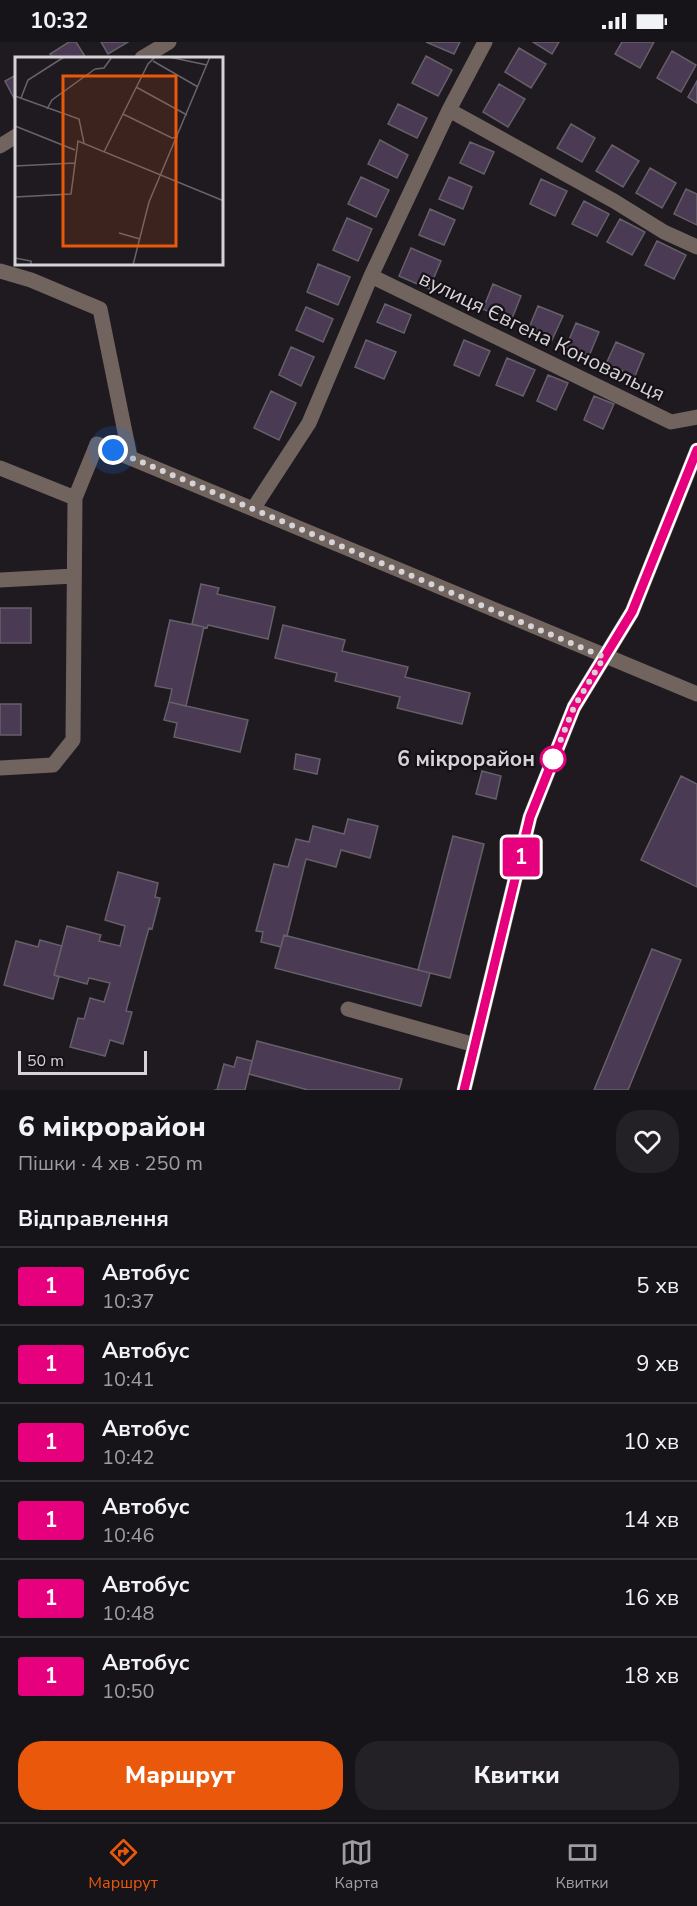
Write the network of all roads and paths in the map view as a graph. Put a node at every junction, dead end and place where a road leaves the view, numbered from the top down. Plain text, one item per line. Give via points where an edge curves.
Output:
1 (169, 42) edge
2 (485, 42) edge
3 (144, 57) edge
4 (449, 110) junction
5 (15, 137) edge
6 (0, 146) edge
7 (697, 247) edge
8 (0, 272) edge
9 (371, 276) junction
10 (697, 417) edge
11 (697, 450) edge
12 (130, 457) junction
13 (0, 468) edge
14 (75, 498) junction
15 (253, 509) junction
16 (74, 576) junction
17 (0, 580) edge
18 (604, 657) junction
19 (697, 694) edge
20 (0, 768) edge
21 (348, 1009) dead end
22 (475, 1045) junction
23 (464, 1090) edge

1 - 3 street
2 - 4 street
4 - 7 street
4 - 9 street
5 - 6 street
8 - 12 street via 31,280 100,309
9 - 10 street, вулиця Євгена Коновальця via 671,422
9 - 15 street via 309,423
11 - 18 street via 632,612
12 - 14 street via 97,444
12 - 15 street
13 - 14 street
14 - 16 street
15 - 18 street
16 - 17 street
16 - 20 street via 73,740 53,765
18 - 19 street
18 - 22 street via 574,707 530,817
21 - 22 street
22 - 23 street

